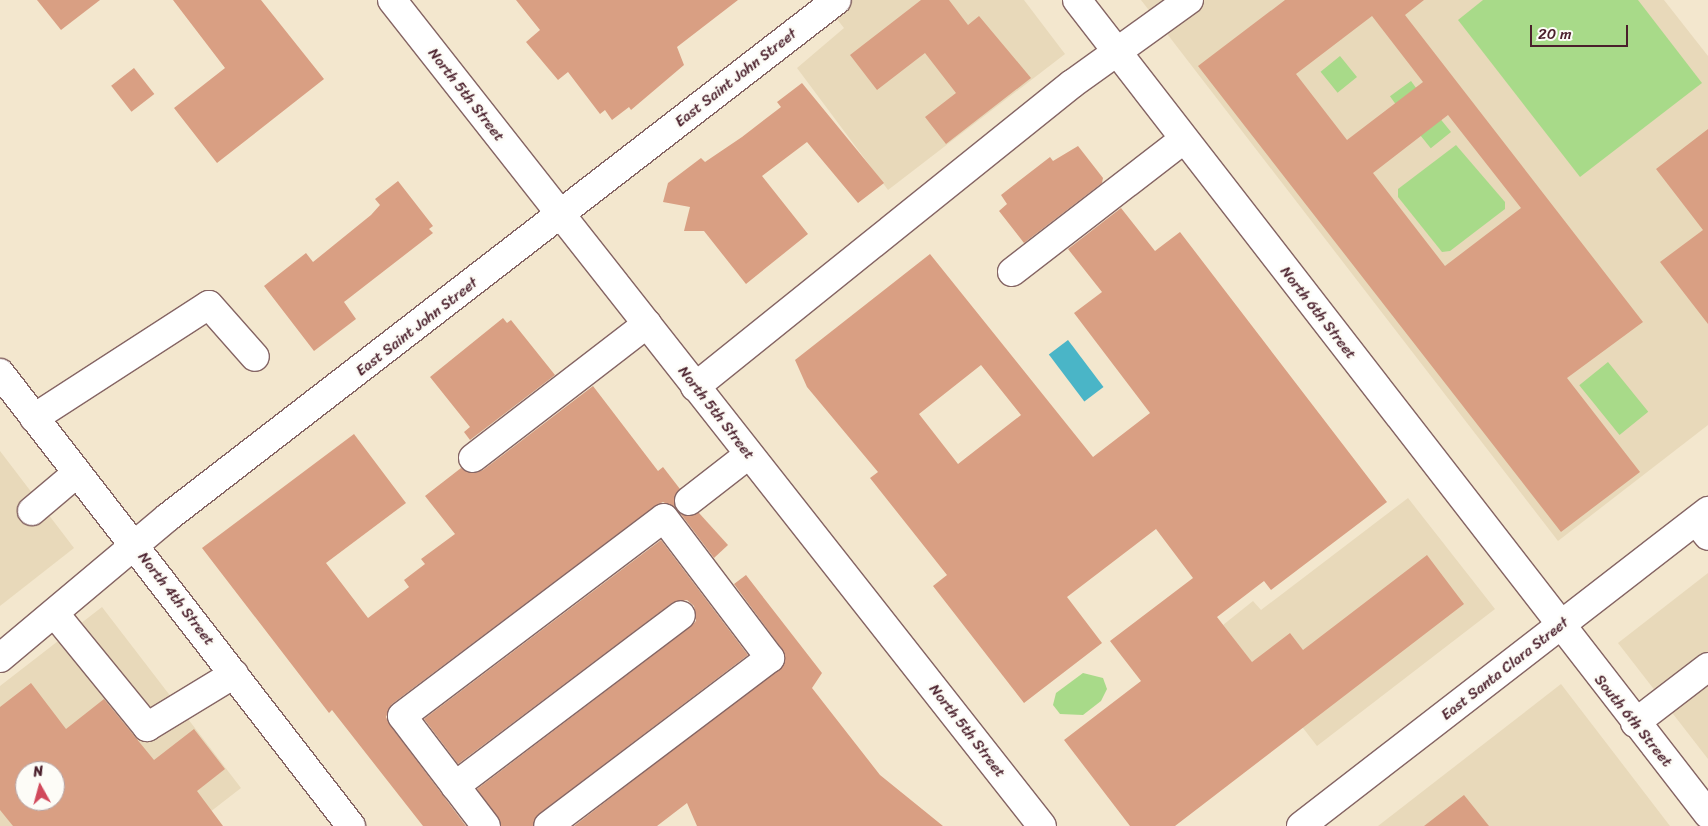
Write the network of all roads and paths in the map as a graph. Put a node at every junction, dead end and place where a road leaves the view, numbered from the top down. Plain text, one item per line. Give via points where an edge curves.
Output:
1 (392, 0) edge
2 (838, 0) edge
3 (1077, 0) edge
4 (1189, 0) edge
5 (1118, 52) junction
6 (1184, 139) junction
7 (562, 214) junction
8 (1012, 272) dead end
9 (647, 324) junction
10 (255, 357) dead end
11 (0, 373) edge
12 (694, 387) junction
13 (34, 418) junction
14 (748, 455) junction
15 (473, 458) dead end
16 (77, 473) junction
17 (689, 501) dead end
18 (32, 511) dead end
19 (1704, 523) edge
20 (136, 547) junction
21 (55, 614) junction
22 (681, 615) dead end
23 (1559, 627) junction
24 (0, 658) edge
25 (1708, 667) edge
26 (234, 674) junction
27 (1636, 723) junction
28 (455, 786) junction
29 (1708, 814) edge
30 (352, 826) edge
31 (486, 826) edge
32 (548, 826) edge
33 (1042, 826) edge
34 (1301, 826) edge

1 - 7 street, North 5th Street
2 - 7 street, East Saint John Street
3 - 5 street, North 6th Street
4 - 5 street
5 - 6 street, North 6th Street
5 - 12 street via 1072,84
6 - 8 street
6 - 23 street, North 6th Street
7 - 9 street, North 5th Street
7 - 20 street, East Saint John Street
9 - 12 street, North 5th Street
9 - 15 street
10 - 13 street via 209,305
11 - 13 street, North 4th Street
12 - 14 street, North 5th Street
13 - 16 street, North 4th Street
14 - 17 street
14 - 33 street, North 5th Street
16 - 18 street
16 - 20 street, North 4th Street
19 - 23 street, East Santa Clara Street
20 - 21 street, East Saint John Street
20 - 26 street, North 4th Street
21 - 24 street, East Saint John Street
21 - 26 street via 146,727
22 - 28 street
23 - 27 street, South 6th Street
23 - 34 street, East Santa Clara Street
25 - 27 street
26 - 30 street, North 4th Street
27 - 29 street, South 6th Street
28 - 31 street
28 - 32 street via 402,716 664,518 770,658

